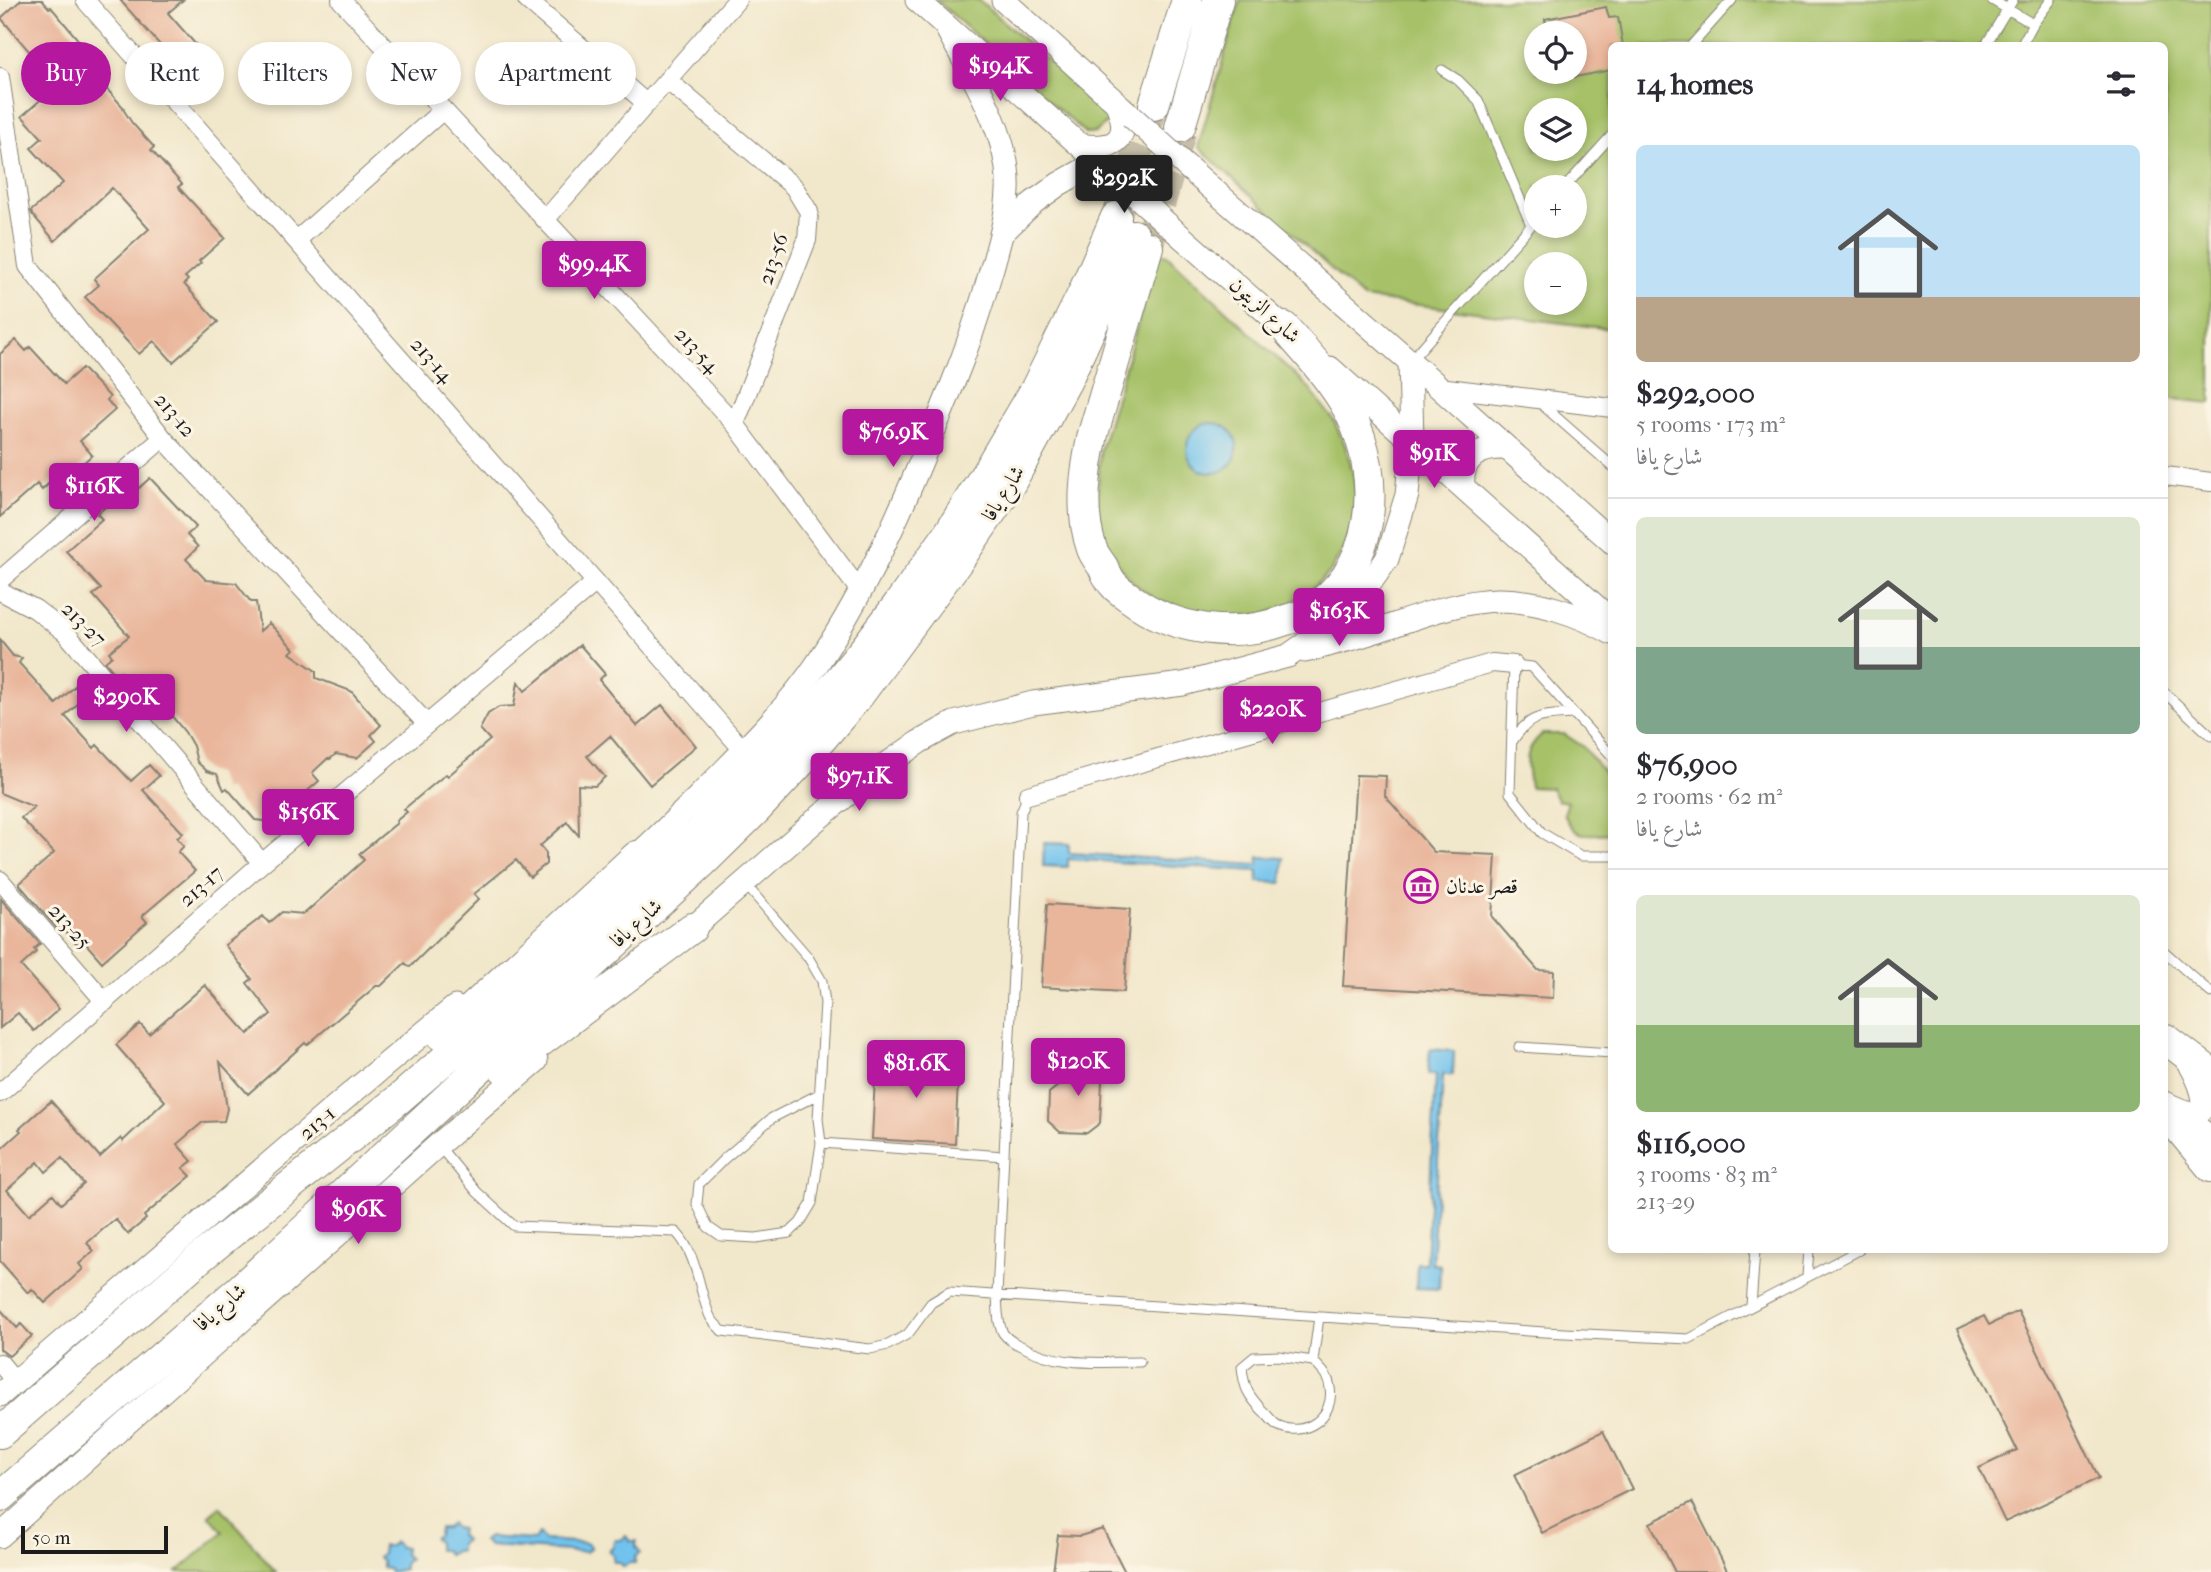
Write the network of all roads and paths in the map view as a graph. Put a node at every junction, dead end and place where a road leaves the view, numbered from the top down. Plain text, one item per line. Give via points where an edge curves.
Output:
1 (341, 0) edge
2 (527, 0) edge
3 (737, 0) edge
4 (917, 0) edge
5 (1003, 0) edge
6 (1186, 0) edge
7 (1218, 0) edge
8 (1732, 0) edge
9 (1992, 0) edge
10 (2013, 0) edge
11 (2051, 0) edge
12 (95, 3) edge
13 (2006, 8) junction
14 (2033, 24) junction
15 (945, 25) junction
16 (1695, 42) edge
17 (1987, 42) edge
18 (2023, 42) edge
19 (1442, 71) dead end
20 (0, 77) edge
21 (667, 80) junction
22 (647, 104) junction
23 (1134, 108) junction
24 (443, 110) junction
25 (1182, 123) tunnel mouth
26 (1608, 139) edge
27 (1081, 145) junction
28 (1105, 168) junction
29 (1576, 175) edge
30 (1524, 201) edge
31 (545, 220) junction
32 (1002, 233) junction
33 (1133, 233) junction
34 (1524, 234) edge
35 (297, 240) junction
36 (1284, 327) junction
37 (1410, 362) junction
38 (1439, 387) junction
39 (1535, 399) junction
40 (1608, 408) edge
41 (735, 424) junction
42 (163, 438) junction
43 (1412, 440) junction
44 (1506, 448) junction
45 (1608, 463) edge
46 (2168, 476) edge
47 (2211, 482) edge
48 (1463, 487) junction
49 (1608, 538) edge
50 (0, 580) edge
51 (596, 582) junction
52 (0, 591) edge
53 (860, 591) junction
54 (1608, 617) edge
55 (1608, 631) edge
56 (1288, 656) junction
57 (1514, 665) junction
58 (2168, 696) edge
59 (1574, 714) junction
60 (426, 723) junction
61 (2211, 736) edge
62 (1511, 743) junction
63 (744, 751) junction
64 (1608, 752) edge
65 (1028, 795) joint
66 (1608, 855) edge
67 (637, 856) junction
68 (262, 863) junction
69 (0, 880) edge
70 (745, 883) junction
71 (692, 928) junction
72 (2168, 955) edge
73 (2211, 993) edge
74 (105, 1002) junction
75 (2168, 1040) edge
76 (1519, 1047) dead end
77 (1608, 1053) edge
78 (2201, 1069) edge
79 (2211, 1091) edge
80 (0, 1093) edge
81 (819, 1094) junction
82 (2168, 1104) edge
83 (2168, 1105) edge
84 (2168, 1115) edge
85 (2211, 1138) edge
86 (821, 1143) junction
87 (438, 1144) junction
88 (1004, 1156) junction
89 (2211, 1167) edge
90 (1755, 1253) edge
91 (1809, 1253) edge
92 (1853, 1253) edge
93 (201, 1257) junction
94 (1807, 1276) junction
95 (240, 1289) junction
96 (997, 1295) junction
97 (1751, 1306) junction
98 (1319, 1317) junction
99 (1313, 1361) junction
100 (1140, 1362) dead end
101 (0, 1363) edge
102 (8, 1388) edge
103 (0, 1433) edge
104 (0, 1497) edge
105 (0, 1536) edge

1 - 24 street, 213-54
2 - 22 street
3 - 21 street
4 - 15 main road, شارع الزيتون
5 - 23 main road
6 - 23 highway
7 - 25 highway
8 - 16 lane
9 - 13 lane
10 - 13 lane
11 - 14 lane
12 - 35 street, 213-14
13 - 14 lane
13 - 17 lane
14 - 18 lane
15 - 27 main road, شارع الزيتون
15 - 32 main road, 213-1 via 991,115 1005,156 1008,190
19 - 30 lane via 1478,100
20 - 42 street, 213-12 via 28,266
21 - 22 street
21 - 41 street, 213-56 via 794,187 809,212 807,240
22 - 31 street
23 - 27 main road via 1123,119 1118,139 1104,148
23 - 37 main road, bridge via 1185,165
24 - 31 street, 213-54
24 - 35 street
26 - 29 lane
27 - 28 main road, شارع الزيتون
28 - 32 main road via 1059,184
28 - 36 main road, شارع الزيتون, bridge
31 - 41 street, 213-54
32 - 53 main road, 213-1 via 968,345
33 - 36 highway via 1086,464 1084,509 1092,550 1114,586 1170,621 1231,631 1269,627 1305,614 1332,593 1364,540 1371,503 1364,450 1348,410
33 - 93 highway, شارع يافا via 1082,295 1035,390 947,536 802,725 699,833 604,921 400,1098
33 - 95 highway, شارع يافا via 1067,380 1009,486 851,704 702,863
34 - 37 lane
35 - 51 street, 213-14
36 - 43 main road, شارع الزيتون
37 - 38 main road
37 - 43 main road
38 - 39 street
38 - 44 main road
39 - 40 street
39 - 45 lane
41 - 53 street, 213-54
42 - 50 street
42 - 60 street, 213-12
43 - 48 main road, شارع الزيتون
43 - 56 main road via 1407,495 1387,559 1348,614
44 - 48 main road via 1476,453 1464,467
44 - 49 main road
46 - 47 street
48 - 54 main road, شارع الزيتون
51 - 60 street, 213-17
51 - 63 street, 213-14
52 - 68 street, 213-27 via 65,632
53 - 63 main road, 213-1 via 816,666
55 - 56 main road via 1542,605 1498,600 1447,607
56 - 70 main road via 1183,684 1033,703 954,723 871,775
57 - 59 lane via 1532,667
57 - 62 lane
57 - 65 street via 1492,663
58 - 61 lane
59 - 62 lane via 1528,721
59 - 64 lane
60 - 68 street, 213-17
62 - 66 lane via 1510,793 1542,833 1581,856
63 - 67 main road, 213-1
65 - 88 lane via 1021,812
67 - 93 highway
67 - 102 main road, 213-1
68 - 74 street, 213-17
69 - 74 street, 213-25
70 - 71 main road
70 - 81 lane via 808,957 822,981 825,1003
71 - 87 main road
71 - 95 highway via 402,1150
72 - 73 lane
74 - 80 street, 213-17
75 - 78 highway
76 - 77 lane
78 - 79 main road
78 - 82 main road via 2204,1110 2188,1112
81 - 86 lane
81 - 86 lane via 772,1118 699,1184 697,1204 708,1227 721,1236 756,1238 789,1233 812,1203
83 - 85 main road
84 - 89 highway
86 - 88 lane
87 - 96 lane via 477,1192 514,1226 676,1232 696,1270 709,1317 722,1331 870,1349 908,1334 931,1303 949,1292
87 - 105 main road
88 - 96 lane
90 - 97 lane
91 - 94 lane
92 - 94 lane
93 - 103 highway, شارع يافا
94 - 97 lane
95 - 104 highway, شارع يافا
96 - 98 lane
96 - 100 lane via 1002,1331 1032,1352 1065,1362
97 - 98 lane via 1689,1339
98 - 99 lane
99 - 99 lane via 1326,1374 1331,1389 1328,1409 1317,1424 1295,1430 1277,1425 1243,1385 1242,1367 1254,1357
101 - 102 street

